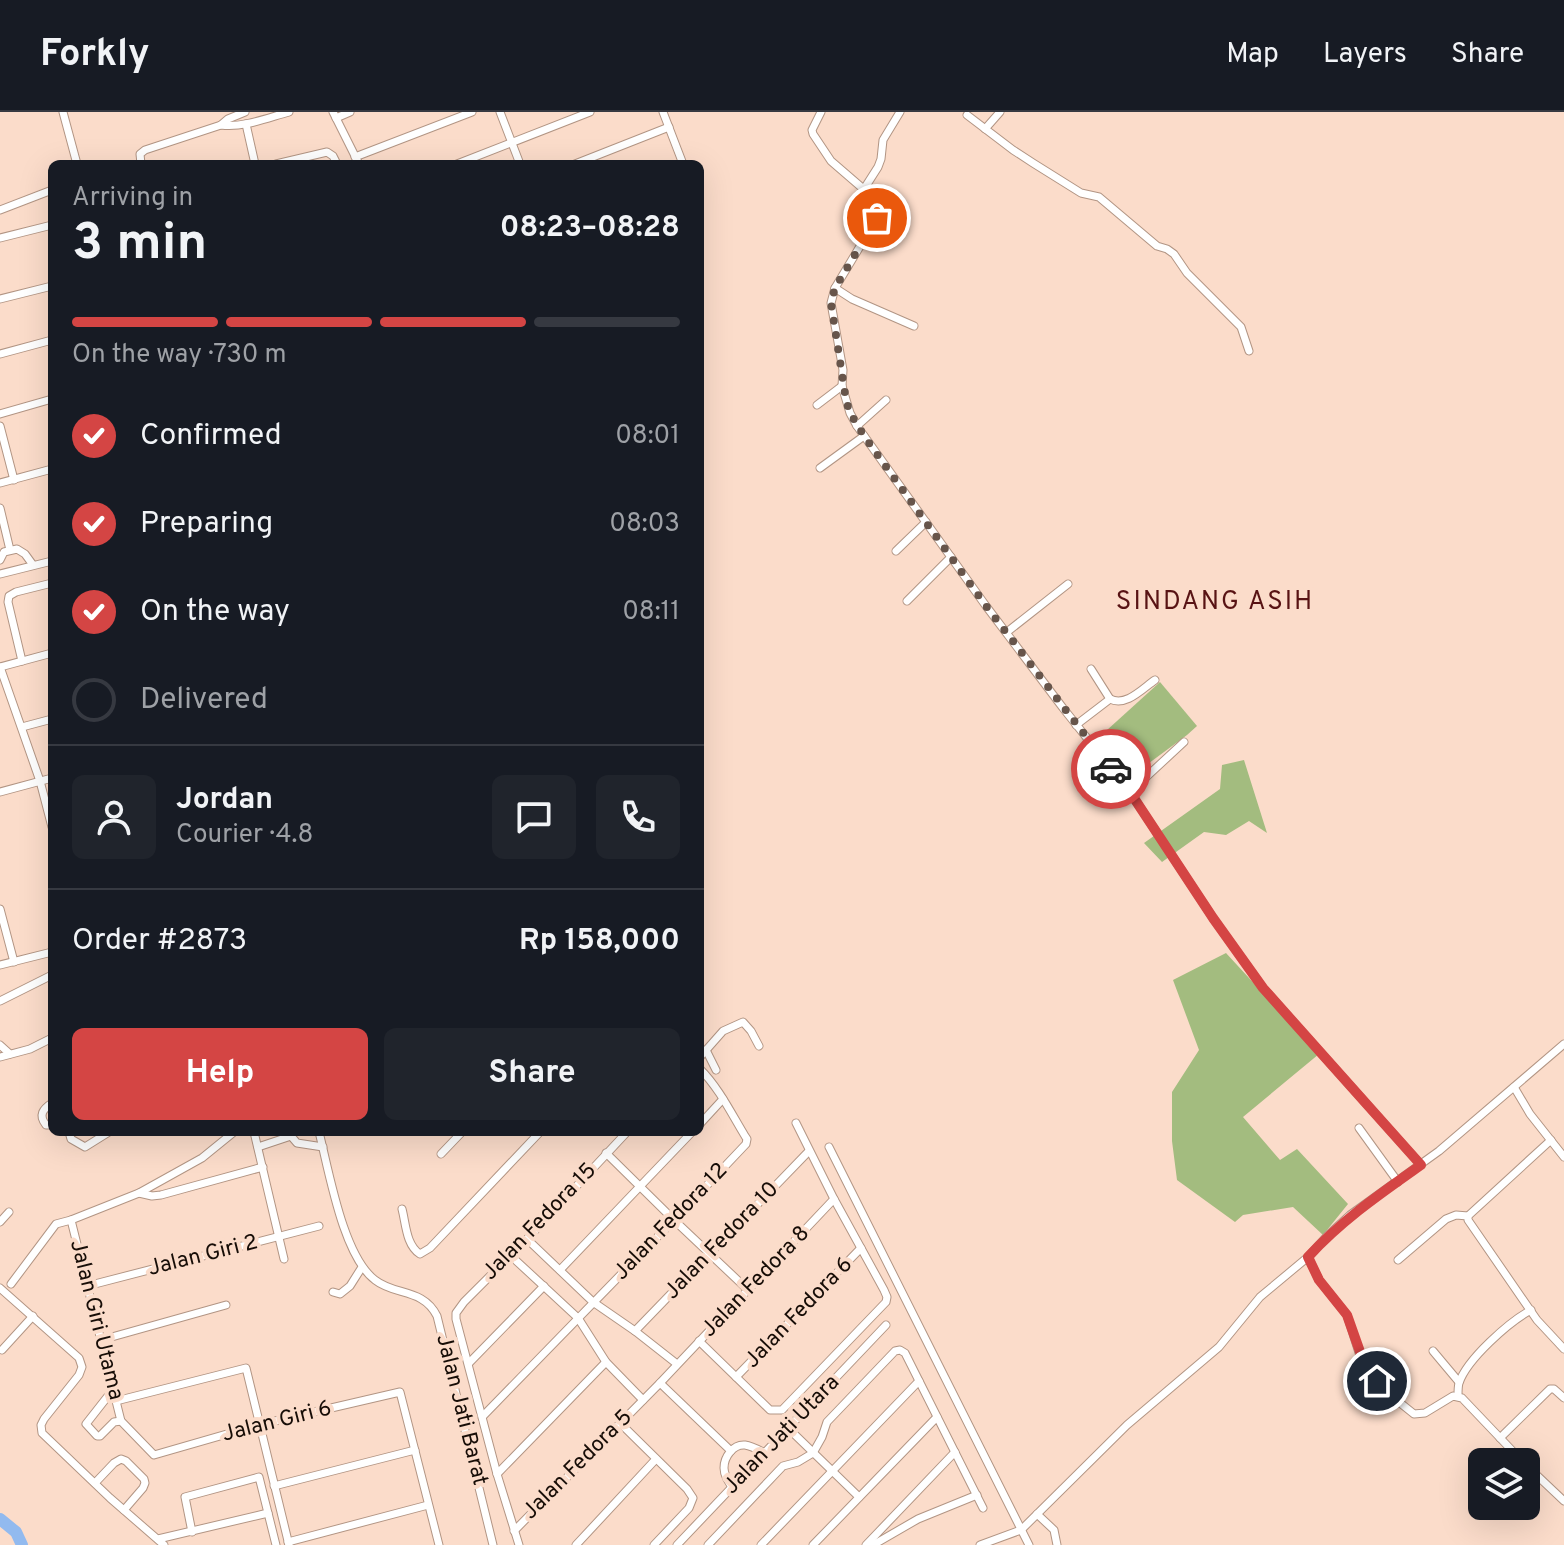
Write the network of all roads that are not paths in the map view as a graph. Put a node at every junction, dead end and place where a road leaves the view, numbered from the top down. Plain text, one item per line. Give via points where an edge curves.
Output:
1 (63, 112) edge
2 (245, 112) edge
3 (289, 112) edge
4 (350, 112) edge
5 (472, 112) edge
6 (500, 112) edge
7 (590, 112) edge
8 (663, 112) edge
9 (821, 112) edge
10 (900, 112) edge
11 (1004, 112) edge
12 (967, 113) edge
13 (335, 115) edge
14 (246, 124) junction
15 (221, 125) junction
16 (669, 127) junction
17 (985, 129) junction
18 (512, 142) junction
19 (76, 160) edge
20 (141, 160) edge
21 (254, 160) edge
22 (293, 160) edge
23 (335, 160) edge
24 (357, 160) edge
25 (467, 160) edge
26 (519, 160) edge
27 (585, 160) edge
28 (681, 160) edge
29 (864, 189) junction
30 (48, 192) edge
31 (0, 210) edge
32 (48, 226) edge
33 (0, 238) edge
34 (48, 287) edge
35 (835, 288) junction
36 (0, 299) edge
37 (914, 326) dead end
38 (48, 341) edge
39 (1249, 351) dead end
40 (0, 354) edge
41 (842, 386) junction
42 (48, 400) edge
43 (886, 400) dead end
44 (817, 405) dead end
45 (0, 414) edge
46 (0, 426) edge
47 (857, 426) junction
48 (864, 436) junction
49 (820, 468) dead end
50 (48, 470) edge
51 (14, 480) junction
52 (0, 483) edge
53 (0, 508) edge
54 (926, 522) junction
55 (10, 550) junction
56 (896, 551) dead end
57 (951, 557) junction
58 (0, 560) edge
59 (48, 562) edge
60 (33, 565) junction
61 (0, 574) edge
62 (48, 584) edge
63 (1068, 584) dead end
64 (907, 601) dead end
65 (1007, 632) junction
66 (48, 654) edge
67 (22, 661) junction
68 (0, 667) edge
69 (1091, 669) dead end
70 (1155, 680) dead end
71 (1110, 699) junction
72 (48, 720) edge
73 (1076, 725) junction
74 (22, 727) junction
75 (1184, 742) dead end
76 (48, 779) edge
77 (40, 781) junction
78 (0, 792) edge
79 (1130, 792) junction
80 (48, 812) edge
81 (0, 909) edge
82 (48, 953) edge
83 (14, 962) junction
84 (0, 965) edge
85 (48, 977) edge
86 (0, 1001) edge
87 (48, 1040) edge
88 (1564, 1044) edge
89 (0, 1045) edge
90 (759, 1046) dead end
91 (704, 1053) edge
92 (10, 1054) junction
93 (704, 1055) edge
94 (0, 1057) edge
95 (716, 1070) dead end
96 (704, 1073) edge
97 (1514, 1087) junction
98 (723, 1099) junction
99 (48, 1106) edge
100 (704, 1120) edge
101 (796, 1123) dead end
102 (48, 1125) edge
103 (1359, 1128) dead end
104 (70, 1136) edge
105 (103, 1136) edge
106 (229, 1136) edge
107 (255, 1136) edge
108 (286, 1136) edge
109 (292, 1136) edge
110 (320, 1136) edge
111 (458, 1136) edge
112 (536, 1136) edge
113 (623, 1136) edge
114 (688, 1136) edge
115 (1551, 1140) junction
116 (258, 1147) junction
117 (323, 1147) junction
118 (829, 1147) dead end
119 (809, 1151) junction
120 (606, 1153) junction
121 (441, 1154) dead end
122 (1564, 1157) edge
123 (1421, 1165) junction
124 (263, 1167) junction
125 (1398, 1182) junction
126 (640, 1186) junction
127 (139, 1193) junction
128 (834, 1199) junction
129 (402, 1209) dead end
130 (9, 1212) dead end
131 (1468, 1216) junction
132 (71, 1220) junction
133 (674, 1220) junction
134 (0, 1222) edge
135 (319, 1226) dead end
136 (279, 1237) junction
137 (527, 1239) junction
138 (861, 1248) junction
139 (709, 1254) junction
140 (510, 1255) junction
141 (1308, 1257) junction
142 (284, 1259) dead end
143 (1398, 1260) dead end
144 (362, 1267) junction
145 (560, 1270) junction
146 (11, 1284) dead end
147 (87, 1286) junction
148 (544, 1286) junction
149 (0, 1288) edge
150 (748, 1290) junction
151 (333, 1292) dead end
152 (593, 1302) junction
153 (226, 1305) dead end
154 (1531, 1310) junction
155 (33, 1316) junction
156 (578, 1318) junction
157 (886, 1325) dead end
158 (635, 1331) junction
159 (101, 1340) junction
160 (699, 1341) junction
161 (1564, 1349) edge
162 (2, 1350) edge
163 (1433, 1351) dead end
164 (606, 1362) junction
165 (469, 1363) junction
166 (677, 1364) junction
167 (736, 1377) junction
168 (919, 1381) junction
169 (1459, 1382) junction
170 (660, 1383) junction
171 (1458, 1395) junction
172 (115, 1398) junction
173 (1564, 1398) edge
174 (643, 1400) junction
175 (483, 1416) junction
176 (937, 1417) junction
177 (121, 1421) junction
178 (620, 1423) junction
179 (258, 1425) junction
180 (788, 1428) junction
181 (1500, 1438) junction
182 (1509, 1448) edge
183 (415, 1450) junction
184 (731, 1451) junction
185 (955, 1452) junction
186 (765, 1453) junction
187 (813, 1453) junction
188 (154, 1455) joint
189 (656, 1459) junction
190 (832, 1471) junction
191 (497, 1474) junction
192 (1540, 1479) edge
193 (95, 1483) junction
194 (274, 1486) junction
195 (732, 1487) junction
196 (977, 1495) junction
197 (859, 1497) junction
198 (1564, 1501) edge
199 (428, 1505) junction
200 (983, 1508) dead end
201 (124, 1510) junction
202 (268, 1513) junction
203 (1037, 1514) junction
204 (1021, 1530) junction
205 (514, 1531) junction
206 (192, 1532) junction
207 (161, 1542) edge
208 (288, 1543) edge
209 (276, 1545) edge
210 (439, 1545) edge
211 (493, 1545) edge
212 (519, 1545) edge
213 (576, 1545) edge
214 (654, 1545) edge
215 (677, 1545) edge
216 (708, 1545) edge
217 (761, 1545) edge
218 (813, 1545) edge
219 (866, 1545) edge
220 (873, 1545) edge
221 (980, 1545) edge
222 (1029, 1545) edge
223 (1057, 1545) edge

1 - 19 street
2 - 15 street
3 - 14 street
4 - 13 street
5 - 24 street
6 - 18 street
7 - 18 street
8 - 16 street
9 - 29 street via 813,134 831,161
10 - 29 street
11 - 17 street
12 - 17 street
13 - 24 street
14 - 15 street
14 - 21 street
15 - 20 street via 145,150
16 - 27 street
16 - 28 street
17 - 39 street via 1081,193 1099,197 1174,254 1241,327
18 - 25 street
18 - 26 street
22 - 23 street via 327,152
29 - 35 street via 879,207 877,218
30 - 31 street
32 - 33 street
34 - 36 street
35 - 37 street
35 - 41 street via 831,308
38 - 40 street
41 - 44 street
41 - 47 street
42 - 45 street
43 - 47 street
46 - 51 street
47 - 48 street
48 - 49 street
48 - 54 street
50 - 51 street
51 - 52 street
53 - 55 street
54 - 56 street
54 - 57 street
55 - 58 street
55 - 60 street via 22,551
57 - 64 street
57 - 65 street
59 - 60 street
60 - 61 street
62 - 67 street via 9,596
63 - 65 street
65 - 73 street
66 - 67 street
67 - 68 street
68 - 74 street
69 - 71 street
70 - 71 street via 1122,702
71 - 73 street
72 - 74 street
73 - 79 street
74 - 77 street
75 - 79 street
76 - 77 street
77 - 78 street
77 - 80 street
79 - 123 street via 1263,988
81 - 83 street
82 - 83 street
83 - 84 street
85 - 86 street
87 - 92 street
88 - 97 street
89 - 92 street
90 - 91 street via 743,1022 723,1031
92 - 94 street
93 - 95 street
96 - 98 street
97 - 115 street
97 - 123 street
98 - 100 street
98 - 133 street, Jalan Fedora 12 via 746,1144
99 - 102 street via 42,1120
101 - 119 street
103 - 125 street
104 - 105 street via 85,1147
106 - 127 street, Jalan Giri Utama via 202,1158
107 - 116 street
108 - 116 street
109 - 117 street via 297,1143
110 - 117 street, Jalan Jati Barat
111 - 121 street
112 - 129 street via 420,1254 410,1243
113 - 120 street, Jalan Fedora 15
114 - 126 street
115 - 122 street
115 - 131 street
116 - 124 street
117 - 144 street, Jalan Jati Barat via 338,1207
118 - 204 street
119 - 128 street
119 - 139 street, Jalan Fedora 10
120 - 126 street
120 - 137 street, Jalan Fedora 15
123 - 125 street
124 - 127 street, Jalan Giri Utama via 161,1195
124 - 136 street
125 - 141 street via 1350,1215
126 - 133 street
126 - 145 street
127 - 132 street, Jalan Giri Utama
128 - 138 street
128 - 150 street, Jalan Fedora 8
130 - 134 street
131 - 143 street via 1451,1216
131 - 154 street
132 - 146 street, Jalan Giri Utama via 56,1224
132 - 147 street, Jalan Giri Utama
133 - 139 street
133 - 152 street, Jalan Fedora 12
135 - 136 street, Jalan Giri 2
136 - 142 street
136 - 147 street, Jalan Giri 2
137 - 140 street, Jalan Fedora 15
137 - 145 street
138 - 167 street, Jalan Fedora 6
138 - 167 street via 886,1302 782,1410 770,1410
139 - 150 street
139 - 158 street, Jalan Fedora 10
140 - 148 street
140 - 165 street, Jalan Fedora 15 via 456,1313
141 - 171 street via 1347,1315 1365,1366 1399,1402 1419,1414
141 - 203 street via 1260,1297 1219,1347 1137,1415
144 - 151 street via 345,1291
144 - 211 street, Jalan Jati Barat via 381,1285 430,1305 437,1316
145 - 152 street
147 - 159 street, Jalan Giri Utama
148 - 156 street
148 - 165 street
149 - 155 street
150 - 160 street, Jalan Fedora 8
152 - 156 street, Jalan Fedora 12
152 - 158 street
153 - 159 street
154 - 161 street
154 - 169 street via 1497,1334
155 - 162 street
155 - 193 street via 79,1358 82,1367 44,1419 42,1433
156 - 164 street
156 - 175 street, Jalan Fedora 12
157 - 180 street, Jalan Jati Utara
158 - 166 street
159 - 172 street, Jalan Giri Utama
160 - 166 street, Jalan Fedora 8
160 - 167 street
163 - 169 street
164 - 174 street
164 - 191 street
165 - 175 street
166 - 170 street, Jalan Fedora 8
168 - 176 street
168 - 187 street via 905,1353 895,1351 827,1422
168 - 190 street
169 - 171 street
170 - 174 street, Jalan Fedora 5
170 - 184 street
171 - 181 street
172 - 177 street, Jalan Giri Utama
172 - 177 street via 108,1396 86,1424 100,1436
172 - 179 street via 246,1368
173 - 181 street via 1550,1389
174 - 178 street, Jalan Fedora 5
175 - 191 street
176 - 185 street
176 - 197 street
177 - 188 street, Jalan Giri Utama
178 - 189 street
178 - 205 street, Jalan Fedora 5
179 - 183 street, Jalan Giri 6 via 400,1392
179 - 188 street, Jalan Giri 6
179 - 194 street
180 - 186 street, Jalan Jati Utara
180 - 187 street
181 - 182 street
183 - 194 street
183 - 199 street
184 - 186 street via 745,1445
184 - 195 street via 724,1466
185 - 196 street
185 - 219 street
186 - 195 street, Jalan Jati Utara
187 - 190 street
187 - 216 street via 783,1466
189 - 213 street
189 - 214 street via 693,1498
190 - 197 street
190 - 217 street
191 - 205 street
192 - 198 street
193 - 201 street
193 - 201 street via 116,1461 126,1461 145,1483
194 - 208 street
195 - 215 street, Jalan Jati Utara
196 - 200 street
196 - 220 street
197 - 218 street
199 - 208 street
199 - 210 street
201 - 207 street
202 - 206 street
202 - 206 street via 259,1477 185,1497
202 - 209 street
203 - 204 street
203 - 223 street via 1054,1530
204 - 221 street
204 - 222 street
205 - 212 street
206 - 207 street

